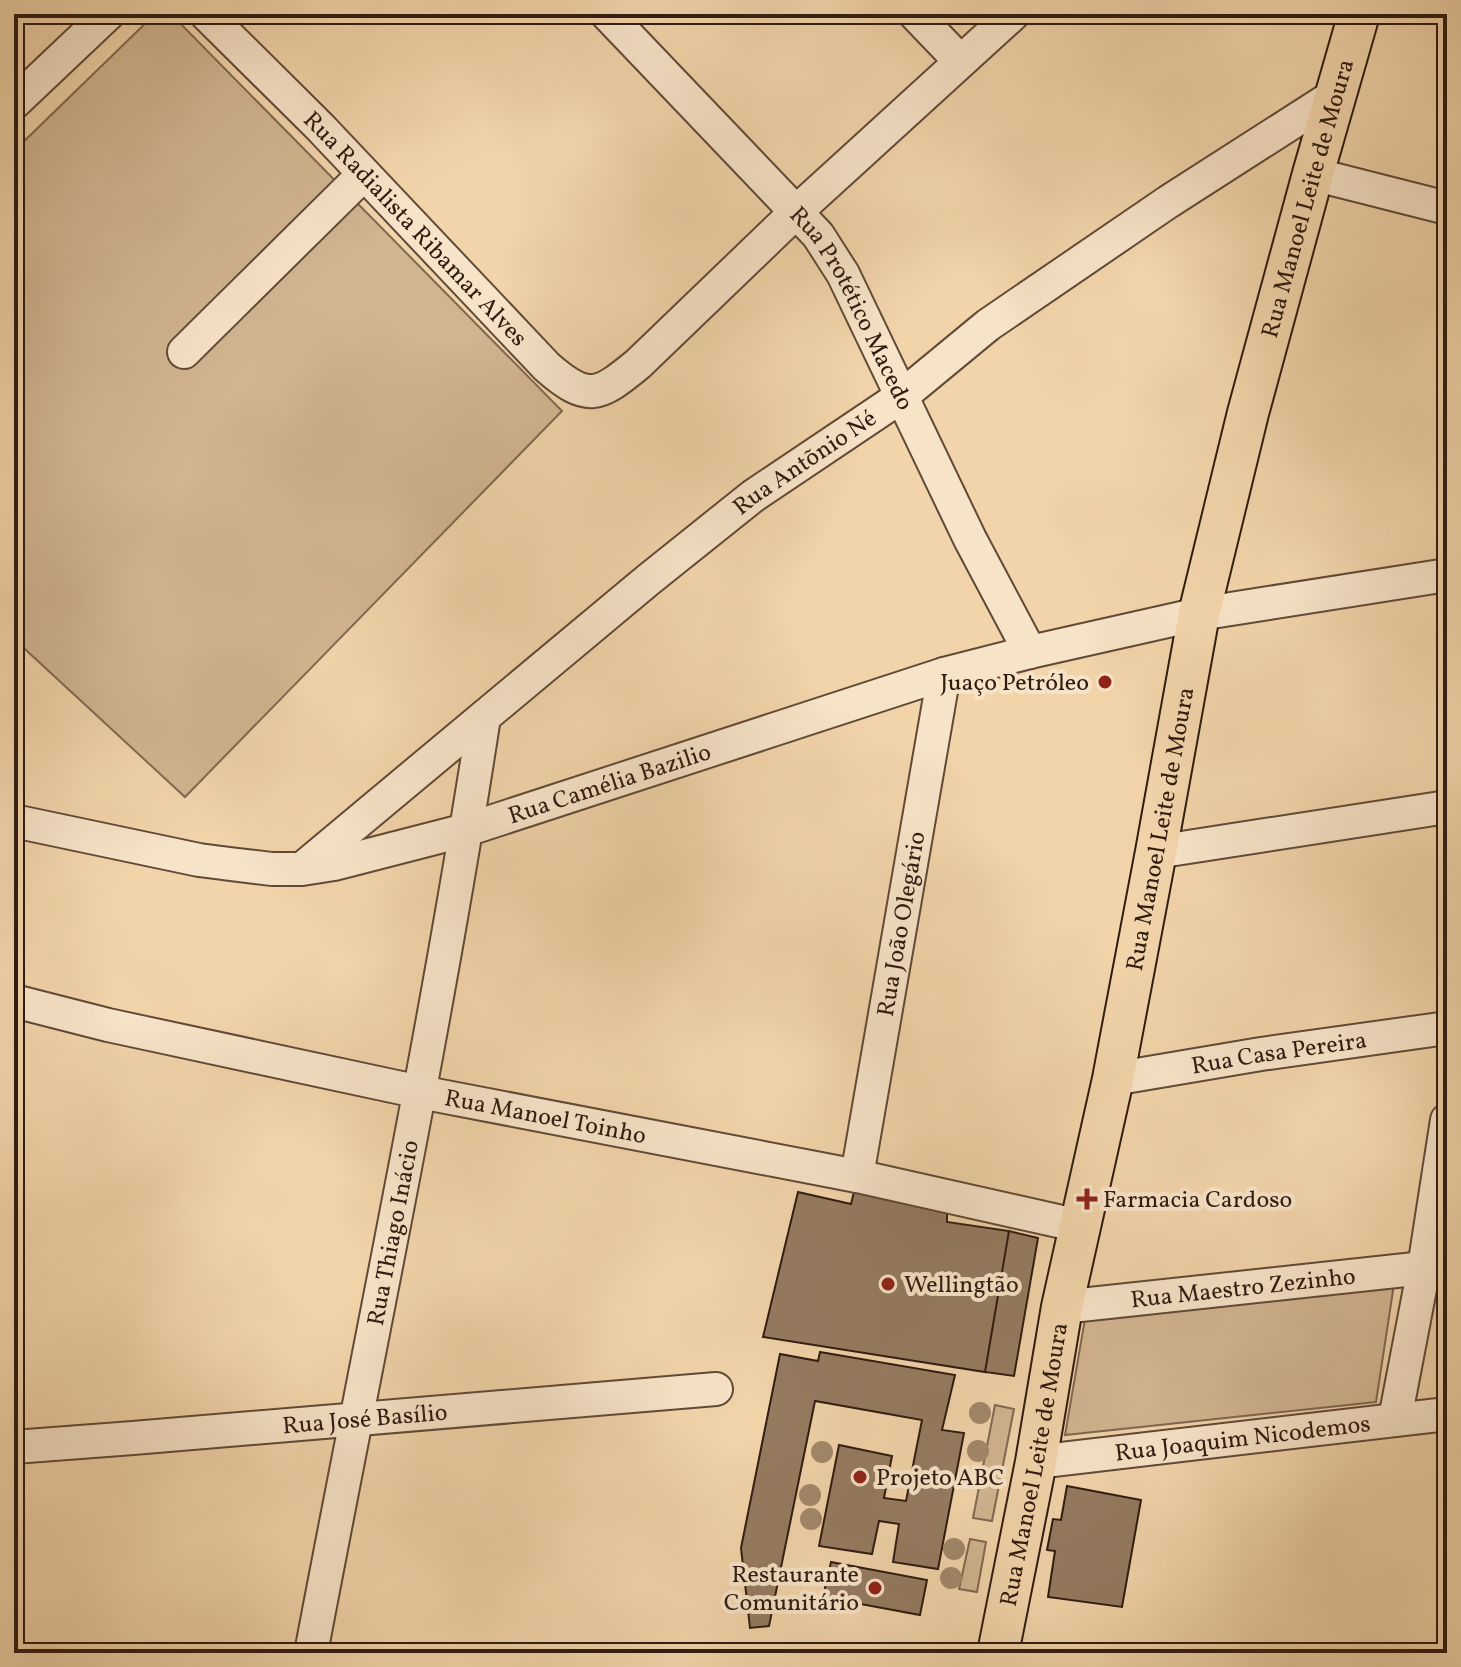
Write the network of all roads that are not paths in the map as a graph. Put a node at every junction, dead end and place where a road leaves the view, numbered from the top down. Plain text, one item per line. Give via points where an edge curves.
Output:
1 (108, 14) edge
2 (206, 14) edge
3 (607, 14) edge
4 (915, 14) edge
5 (1013, 14) edge
6 (1359, 14) edge
7 (960, 61) junction
8 (1335, 95) junction
9 (14, 103) edge
10 (364, 174) junction
11 (1313, 174) junction
12 (1447, 208) edge
13 (796, 212) junction
14 (184, 352) dead end
15 (902, 396) junction
16 (1447, 575) edge
17 (1199, 614) junction
18 (1030, 652) junction
19 (944, 674) junction
20 (484, 717) junction
21 (1447, 807) edge
22 (14, 821) edge
23 (466, 830) junction
24 (1156, 852) junction
25 (302, 869) junction
26 (14, 1001) edge
27 (1447, 1028) edge
28 (1113, 1079) junction
29 (420, 1092) junction
30 (1447, 1120) edge
31 (857, 1176) junction
32 (1080, 1226) junction
33 (1424, 1268) junction
34 (1062, 1307) junction
35 (716, 1389) dead end
36 (1447, 1414) edge
37 (1395, 1419) junction
38 (355, 1420) junction
39 (14, 1447) edge
40 (1036, 1462) junction
41 (311, 1653) edge
42 (998, 1653) edge

1 - 9 street
2 - 10 street, Rua Radialista Ribamar Alves
3 - 13 street, Rua Protético Macedo
4 - 7 street
5 - 7 street, Rua Radialista Ribamar Alves
6 - 8 main road, Rua Manoel Leite de Moura
7 - 13 street, Rua Radialista Ribamar Alves
8 - 11 main road, Rua Manoel Leite de Moura
8 - 15 street, Rua Antõnio Né via 988,325
10 - 13 street, Rua Radialista Ribamar Alves via 537,356 562,380 588,392 611,385 638,364
10 - 14 street
11 - 12 street
11 - 17 main road, Rua Manoel Leite de Moura
13 - 15 street, Rua Protético Macedo via 843,274
15 - 18 street, Rua Protético Macedo
15 - 20 street, Rua Antõnio Né via 753,496
16 - 17 street, Rua Camélia Bazilio
17 - 18 street, Rua Camélia Bazilio
17 - 24 main road, Rua Manoel Leite de Moura
18 - 19 street, Rua Camélia Bazilio
19 - 23 street, Rua Camélia Bazilio
19 - 31 street, Rua João Olegário
20 - 23 street, Rua Thiago Inácio
20 - 25 street, Rua Antõnio Né
21 - 24 street
22 - 25 street, Rua Camélia Bazilio via 199,860
23 - 25 street, Rua Camélia Bazilio
23 - 29 street, Rua Thiago Inácio
24 - 28 main road, Rua Manoel Leite de Moura
26 - 29 street, Rua Manoel Toinho
27 - 28 street, Rua Casa Pereira
28 - 32 main road, Rua Manoel Leite de Moura
29 - 31 street, Rua Manoel Toinho
29 - 38 street, Rua Thiago Inácio
30 - 33 street
31 - 32 street, Rua Manoel Toinho
32 - 34 main road, Rua Manoel Leite de Moura
33 - 34 street, Rua Maestro Zezinho
33 - 37 street
34 - 40 main road, Rua Manoel Leite de Moura
35 - 38 street, Rua José Basílio
36 - 37 street, Rua Joaquim Nicodemos
37 - 40 street, Rua Joaquim Nicodemos
38 - 39 street, Rua José Basílio
38 - 41 street, Rua Thiago Inácio
40 - 42 main road, Rua Manoel Leite de Moura

